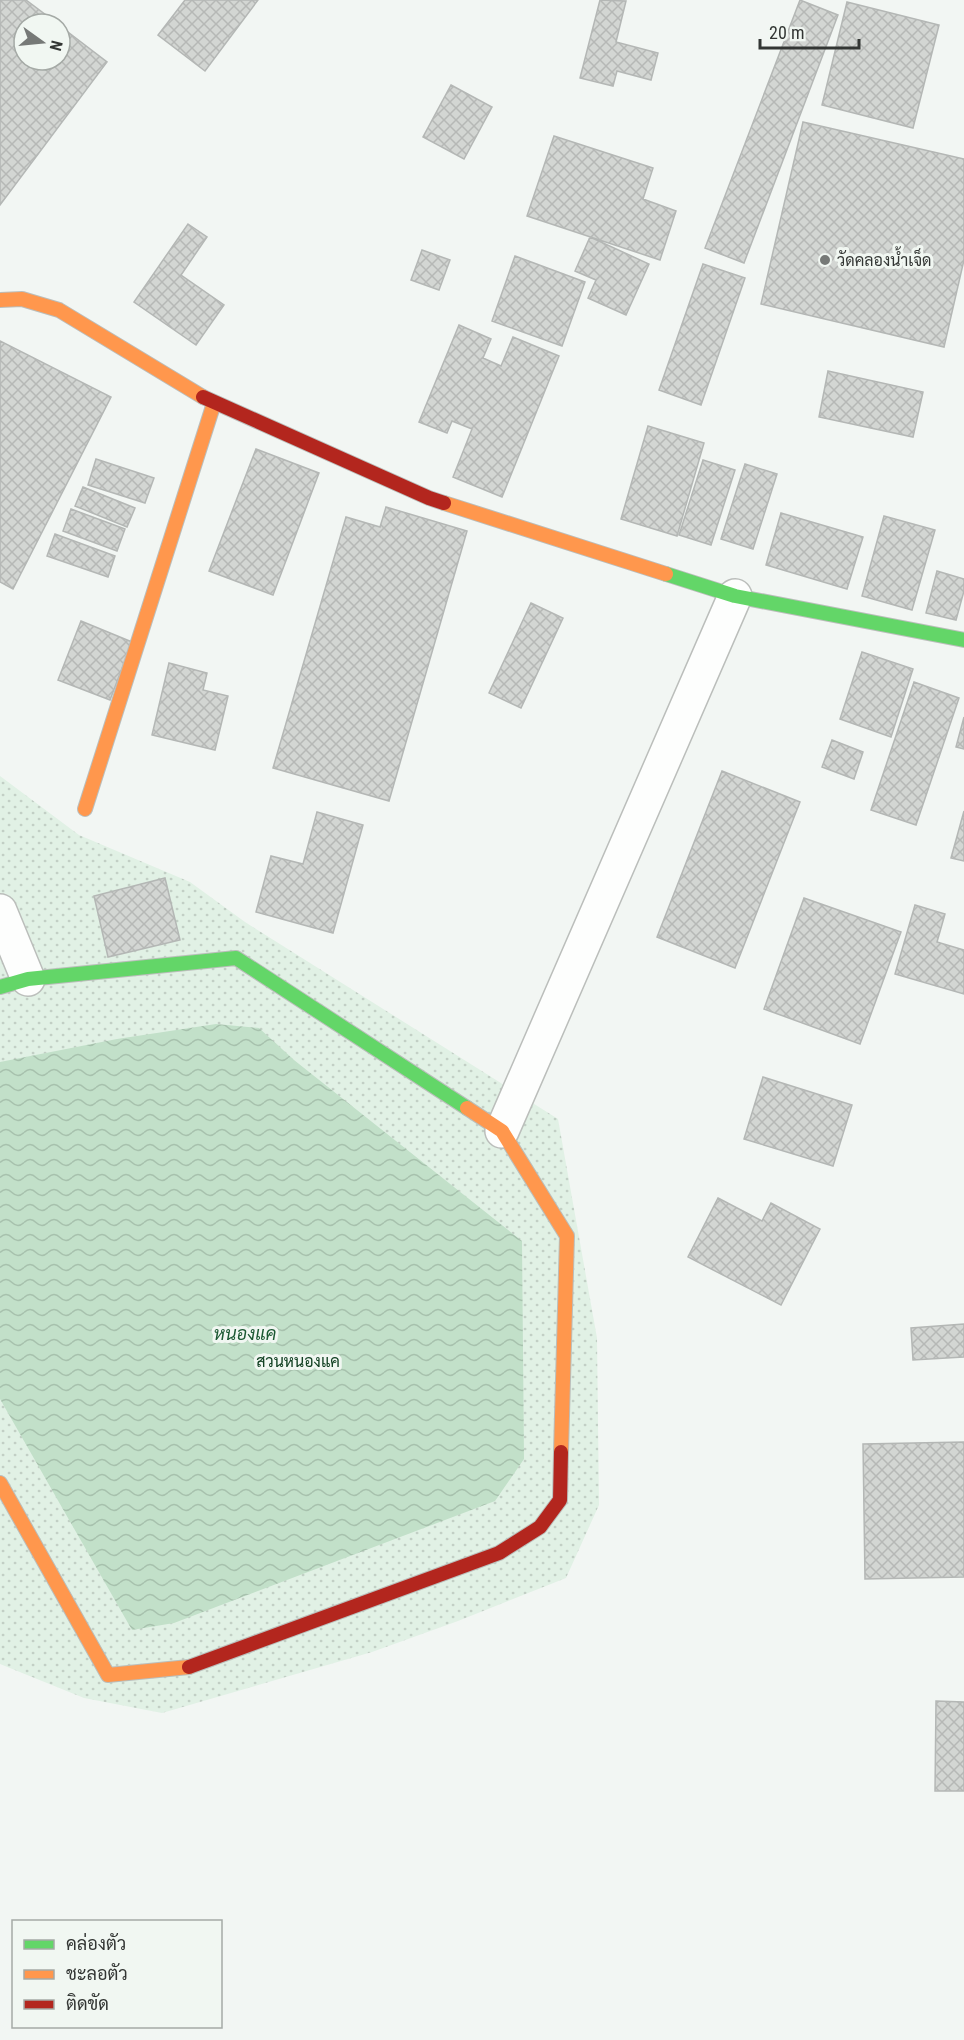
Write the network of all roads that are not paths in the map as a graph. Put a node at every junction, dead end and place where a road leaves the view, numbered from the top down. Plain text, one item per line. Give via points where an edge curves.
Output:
1 (0, 300) edge
2 (214, 403) junction
3 (735, 596) junction
4 (964, 640) edge
5 (85, 809) dead end
6 (0, 911) edge
7 (14, 983) edge
8 (502, 1131) junction
9 (0, 1483) edge

1 - 2 street via 22,299 59,310
2 - 3 street via 429,498
2 - 5 street
3 - 4 street
3 - 8 street
6 - 7 street
7 - 8 street via 236,958
8 - 9 street via 567,1236 560,1500 540,1527 499,1553 187,1668 108,1675

